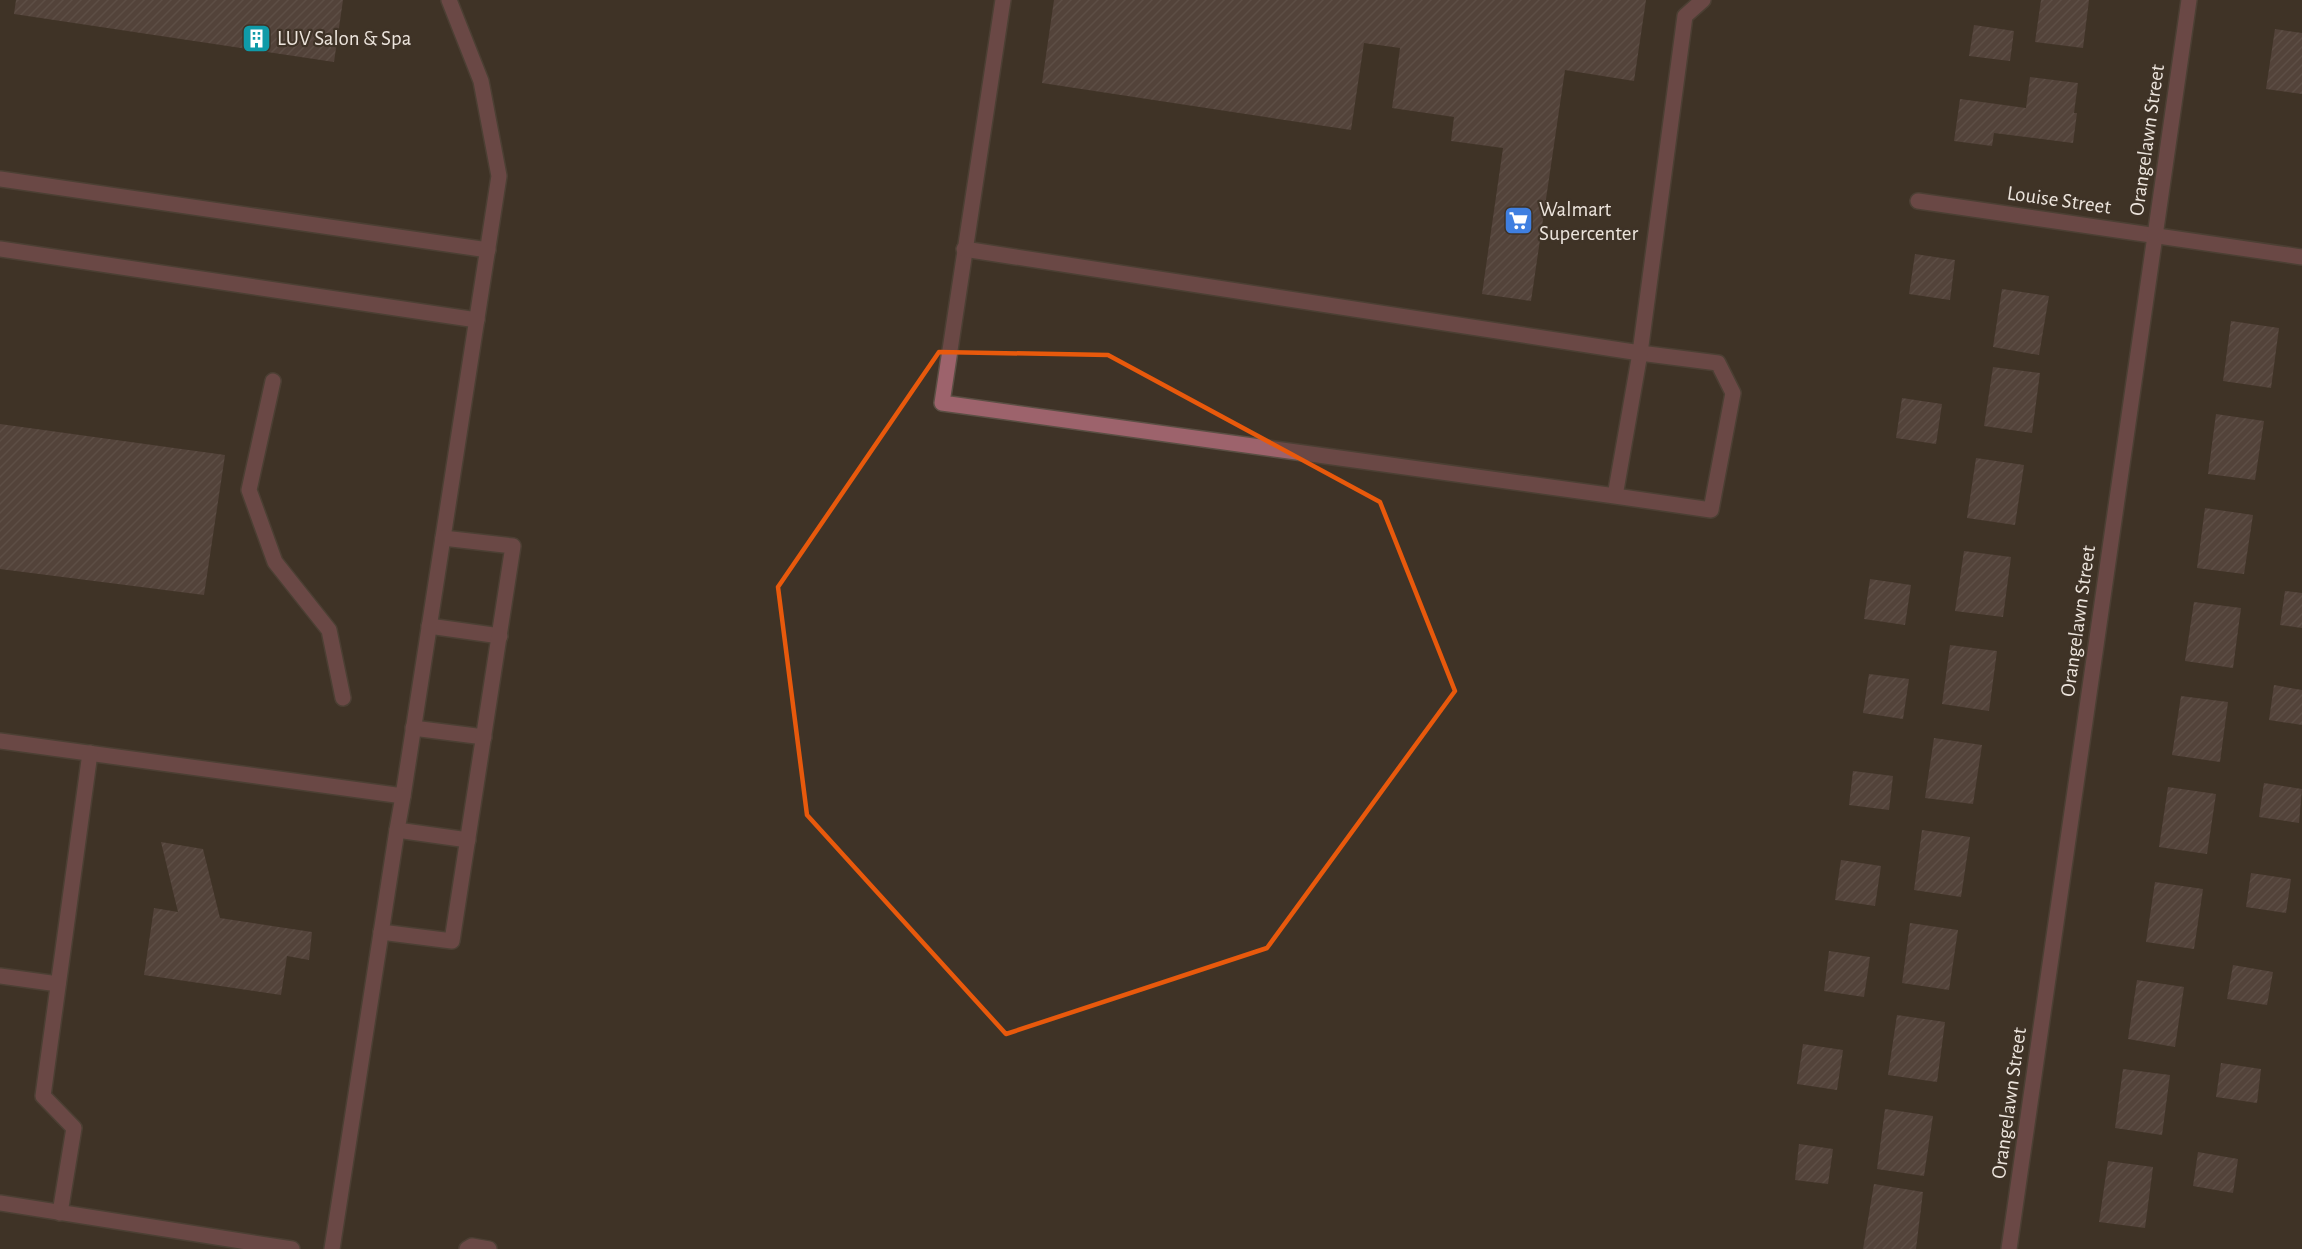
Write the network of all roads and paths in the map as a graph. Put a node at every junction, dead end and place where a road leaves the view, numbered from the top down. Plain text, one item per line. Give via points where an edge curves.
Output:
1 (449, 0) edge
2 (1003, 0) edge
3 (1703, 0) edge
4 (2189, 0) edge
5 (0, 178) edge
6 (1918, 201) dead end
7 (2155, 236) junction
8 (0, 249) edge
9 (488, 249) junction
10 (964, 249) junction
11 (2302, 257) edge
12 (477, 320) junction
13 (1640, 354) junction
14 (273, 381) dead end
15 (1615, 496) junction
16 (443, 538) junction
17 (429, 626) junction
18 (500, 636) junction
19 (343, 698) dead end
20 (413, 728) junction
21 (484, 737) junction
22 (0, 741) edge
23 (90, 753) junction
24 (403, 796) junction
25 (397, 830) junction
26 (468, 840) junction
27 (381, 932) junction
28 (0, 976) edge
29 (58, 984) junction
30 (0, 1203) edge
31 (60, 1213) junction
32 (292, 1249) edge
33 (332, 1249) edge
34 (467, 1249) edge
35 (489, 1249) edge
36 (2009, 1249) edge

1 - 9 street via 480,81 499,176
2 - 10 street
3 - 13 street via 1685,16
4 - 7 street, Orangelawn Street
5 - 9 street
6 - 7 street, Louise Street
7 - 11 street, Louise Street
7 - 36 street, Orangelawn Street
8 - 12 street
9 - 12 street
10 - 13 street
10 - 15 street via 942,403
12 - 16 street
13 - 15 street
13 - 15 street via 1718,363 1733,393 1711,510
14 - 19 street via 249,490 275,562 329,630
16 - 17 street
16 - 18 street via 513,546
17 - 18 street
17 - 20 street
18 - 21 street
20 - 21 street
20 - 24 street
21 - 26 street
22 - 23 street
23 - 24 street
23 - 29 street
24 - 25 street
25 - 26 street
25 - 27 street
26 - 27 street via 452,941
27 - 33 street
28 - 29 street
29 - 31 street via 43,1096 74,1128
30 - 31 street
31 - 32 street
34 - 35 street

